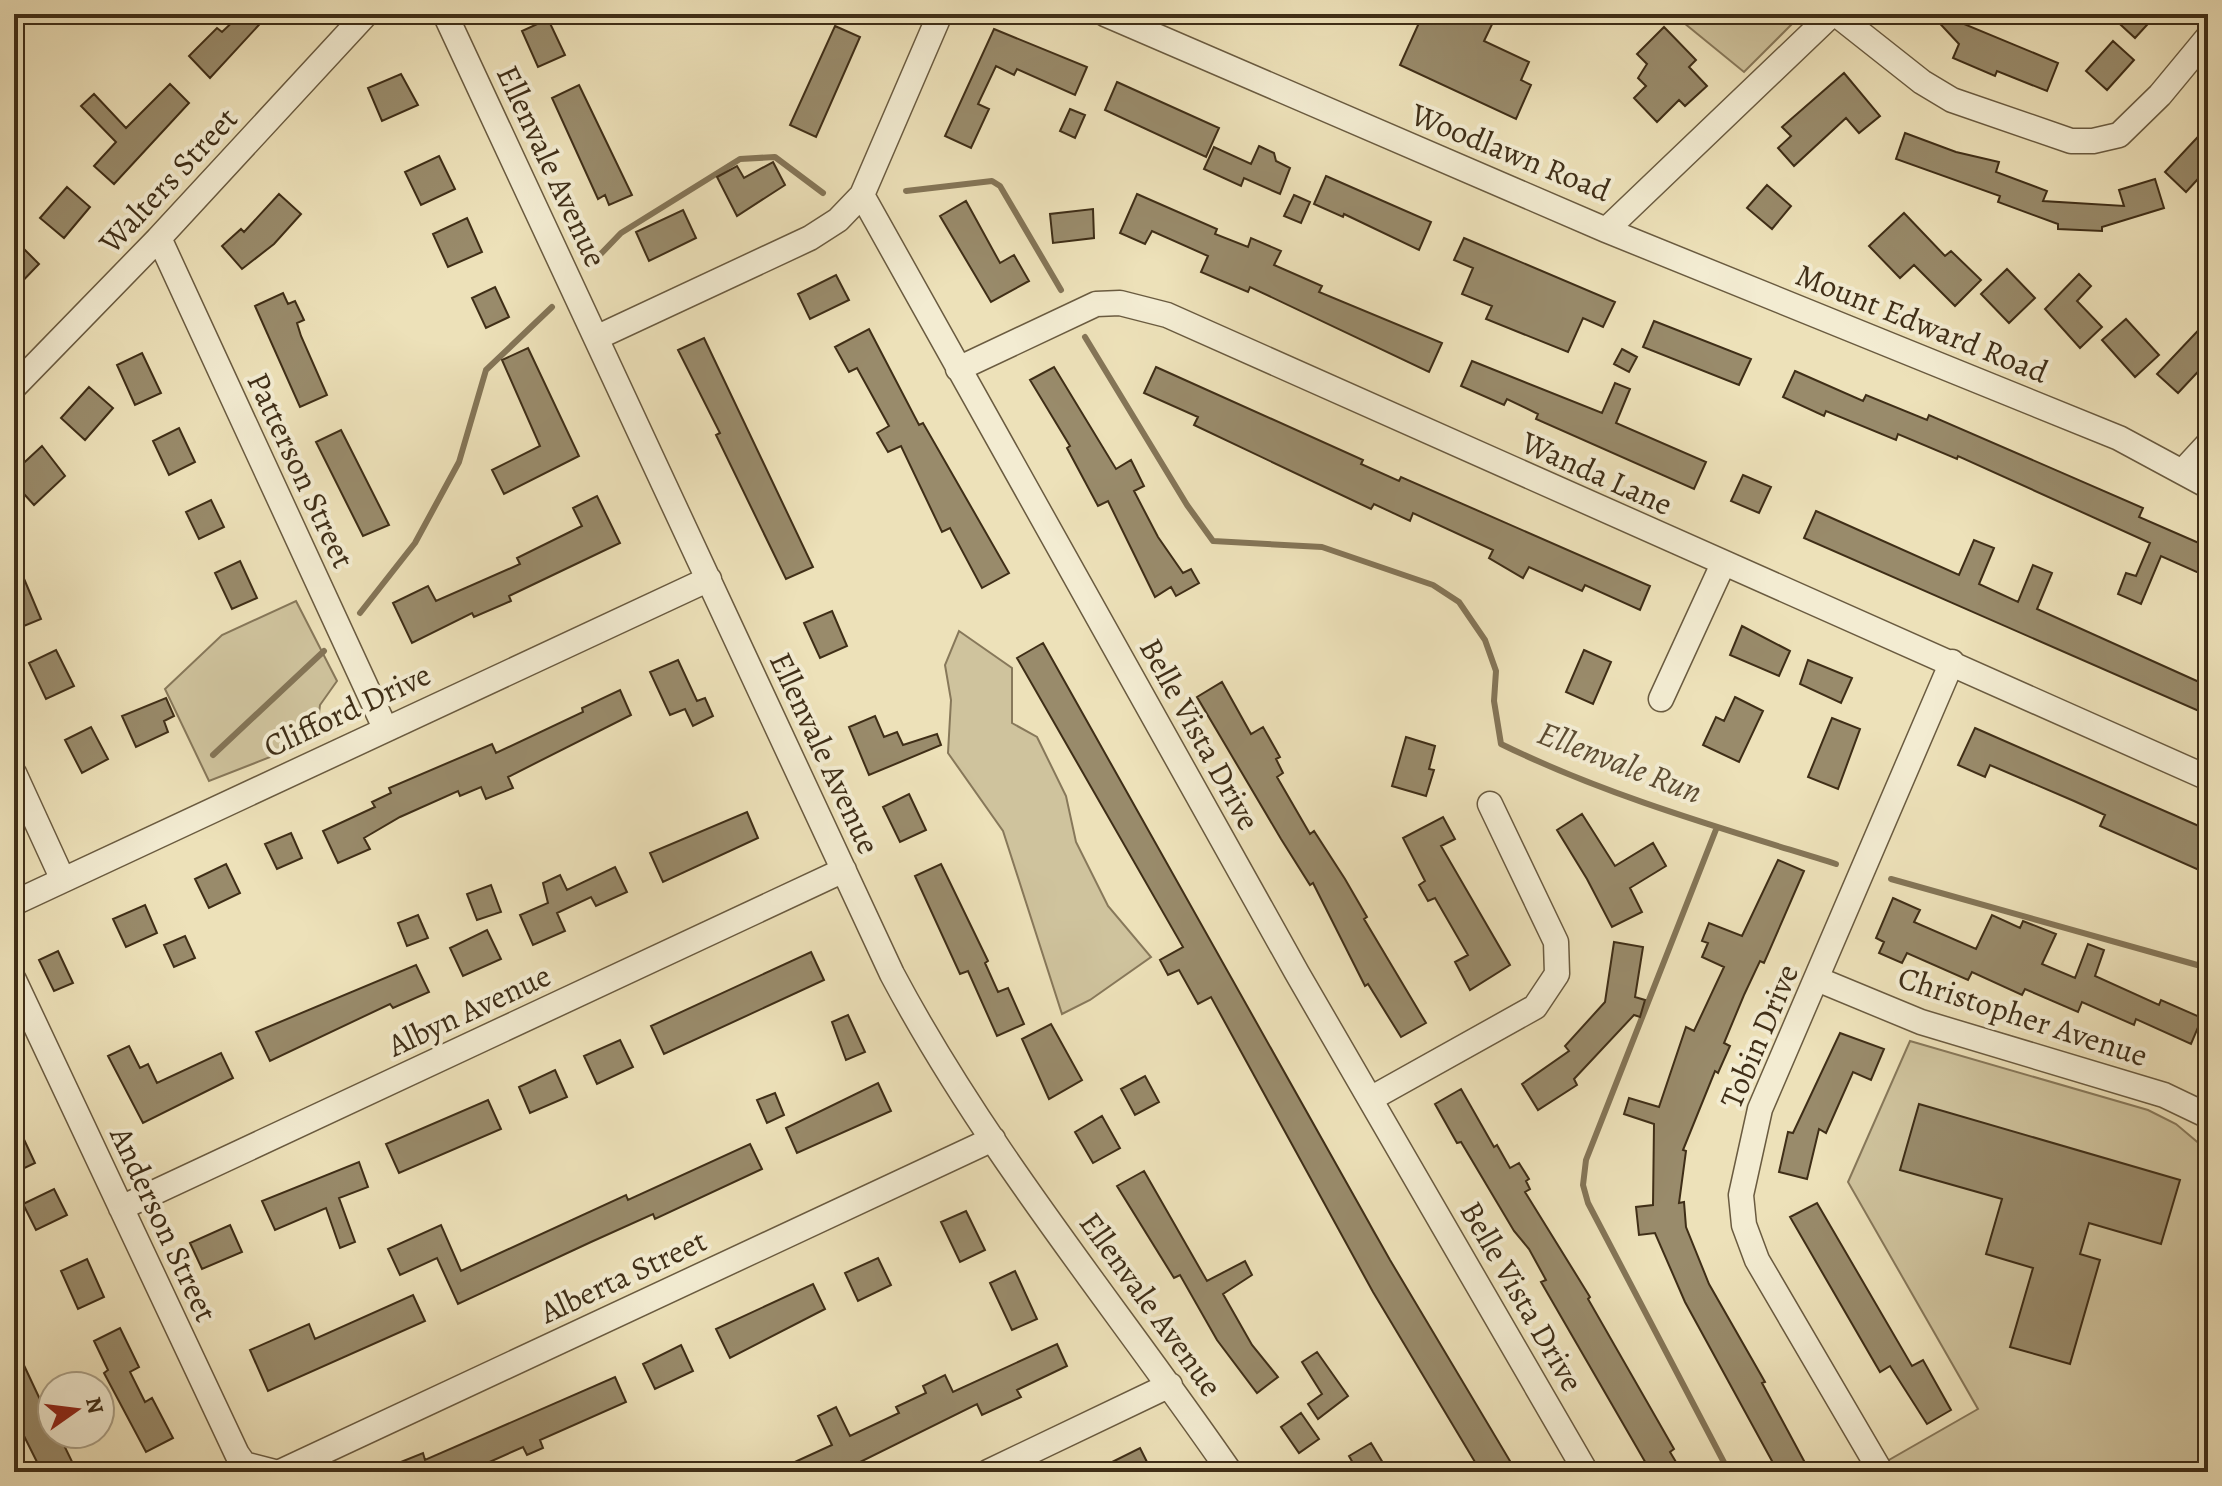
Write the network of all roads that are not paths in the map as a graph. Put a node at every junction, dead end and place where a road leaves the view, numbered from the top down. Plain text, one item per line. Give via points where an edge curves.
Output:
1 (366, 14) edge
2 (445, 14) edge
3 (940, 14) edge
4 (1105, 14) edge
5 (1834, 14) edge
6 (2208, 37) edge
7 (862, 195) junction
8 (1606, 230) junction
9 (159, 238) junction
10 (598, 337) junction
11 (958, 369) junction
12 (14, 387) edge
13 (2208, 444) edge
14 (2183, 471) junction
15 (2208, 486) edge
16 (1723, 564) junction
17 (709, 579) junction
18 (1952, 662) junction
19 (1661, 699) dead end
20 (385, 728) junction
21 (14, 773) edge
22 (2208, 778) edge
23 (1490, 804) dead end
24 (844, 870) junction
25 (63, 880) junction
26 (14, 903) edge
27 (1817, 979) junction
28 (14, 980) edge
29 (1372, 1098) junction
30 (2208, 1116) edge
31 (993, 1139) junction
32 (121, 1208) junction
33 (1170, 1385) junction
34 (278, 1472) edge
35 (988, 1472) edge
36 (1230, 1472) edge
37 (1586, 1472) edge
38 (1881, 1472) edge

1 - 9 street, Walters Street
2 - 10 street, Ellenvale Avenue
3 - 7 street
4 - 8 street, Woodlawn Road
5 - 6 street via 1952,100 2071,141 2119,135
5 - 8 street, Woodlawn Road
7 - 10 street via 810,238
7 - 11 street, Belle Vista Drive
8 - 14 street, Mount Edward Road via 2119,438
9 - 12 street, Walters Street
9 - 20 street, Patterson Street
10 - 17 street, Ellenvale Avenue
11 - 16 street, Wanda Lane via 1086,307 1143,307
11 - 29 street, Belle Vista Drive
13 - 14 street
14 - 15 street, Mount Edward Road
16 - 18 street, Wanda Lane
16 - 19 street
17 - 20 street, Clifford Drive
17 - 24 street, Ellenvale Avenue
18 - 22 street, Wanda Lane
18 - 27 street, Tobin Drive
20 - 25 street, Clifford Drive
21 - 25 street
23 - 29 street via 1556,942 1557,974 1535,1007
24 - 31 street, Ellenvale Avenue via 922,1031
24 - 32 street, Albyn Avenue
25 - 26 street, Clifford Drive
27 - 30 street, Christopher Avenue via 1921,1022 2164,1095
27 - 38 street, Tobin Drive via 1760,1109 1741,1195 1744,1225 1757,1260
28 - 32 street, Anderson Street
29 - 37 street, Belle Vista Drive
31 - 33 street, Ellenvale Avenue
31 - 34 street, Alberta Street
32 - 34 street, Anderson Street via 237,1454 244,1464
33 - 35 street
33 - 36 street, Ellenvale Avenue

